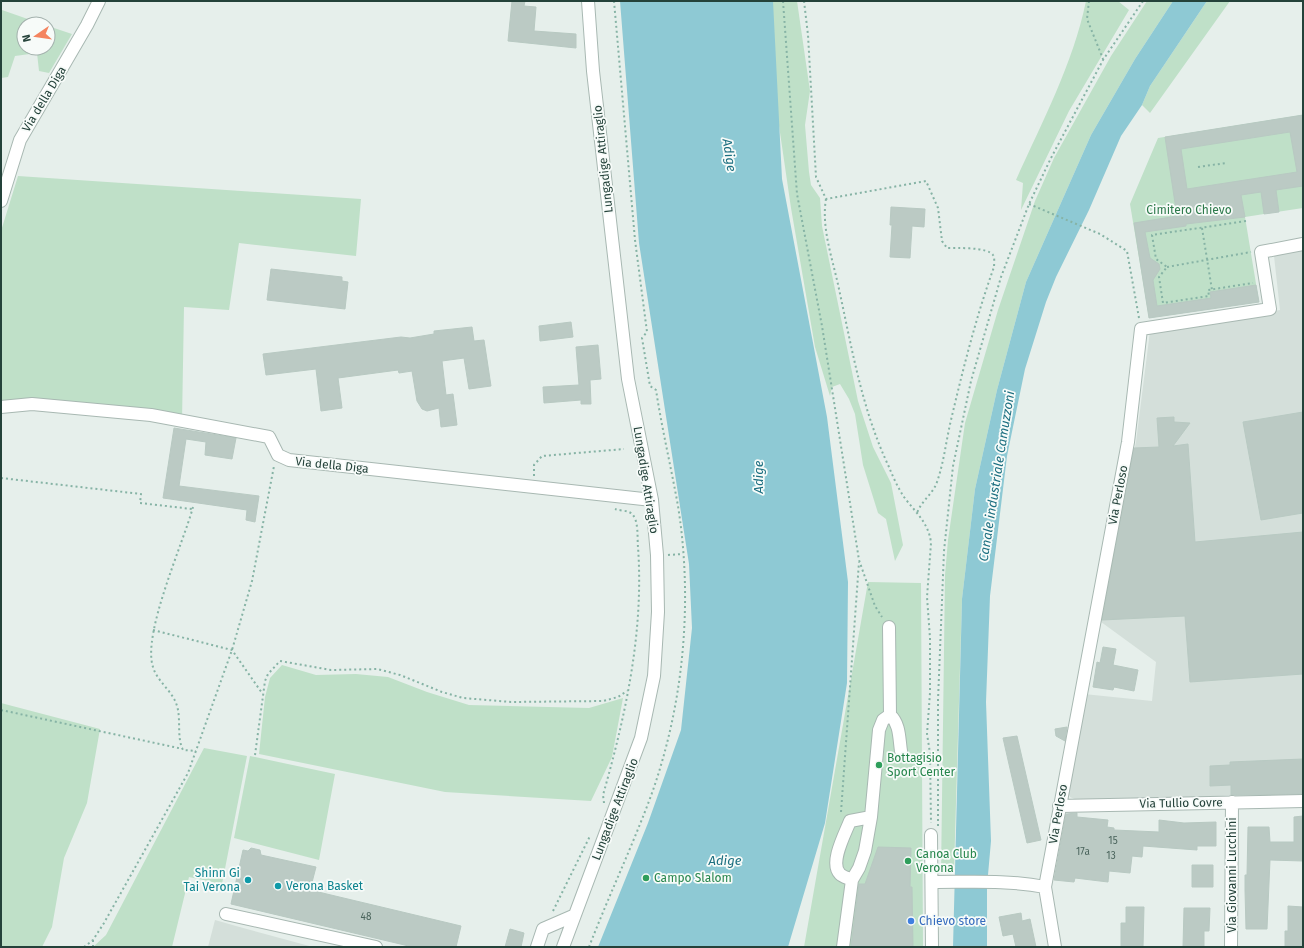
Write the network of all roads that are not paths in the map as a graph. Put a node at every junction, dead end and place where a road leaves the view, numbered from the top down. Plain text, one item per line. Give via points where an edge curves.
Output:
1 (99, 1) edge
2 (588, 1) edge
3 (1, 201) edge
4 (1303, 244) edge
5 (1, 407) edge
6 (652, 500) junction
7 (889, 628) dead end
8 (890, 715) junction
9 (901, 751) dead end
10 (1303, 801) edge
11 (1232, 802) junction
12 (1059, 806) junction
13 (871, 817) junction
14 (934, 833) road end
15 (852, 880) junction
16 (938, 883) junction
17 (1044, 887) junction
18 (226, 914) dead end
19 (573, 916) junction
20 (376, 947) edge
21 (537, 947) edge
22 (563, 947) edge
23 (843, 947) edge
24 (932, 947) edge
25 (1055, 947) edge
26 (1231, 947) edge

1 - 3 street, Via della Diga via 88,25 20,140
2 - 6 street, Lungadige Attiraglio via 593,71 628,379
4 - 12 street, Via Perloso via 1262,252 1270,309 1141,329 1128,442
5 - 6 street, Via della Diga via 32,404 151,415 269,437 278,455 289,460
6 - 19 street, Lungadige Attiraglio via 658,605 654,676 641,738
7 - 8 street
8 - 9 street via 897,725
8 - 13 street via 883,720 879,730
10 - 11 street, Via Tullio Covre
11 - 12 street, Via Tullio Covre
11 - 26 street, Via Giovanni Lucchini
12 - 17 street, Via Perloso
13 - 15 street via 865,851
13 - 15 street via 850,821 838,852 835,864 840,874
14 - 16 street
15 - 23 street
16 - 17 street via 994,882
16 - 24 street
17 - 25 street, Via Perloso
18 - 20 street
19 - 21 street via 543,929
19 - 22 street, Lungadige Attiraglio

